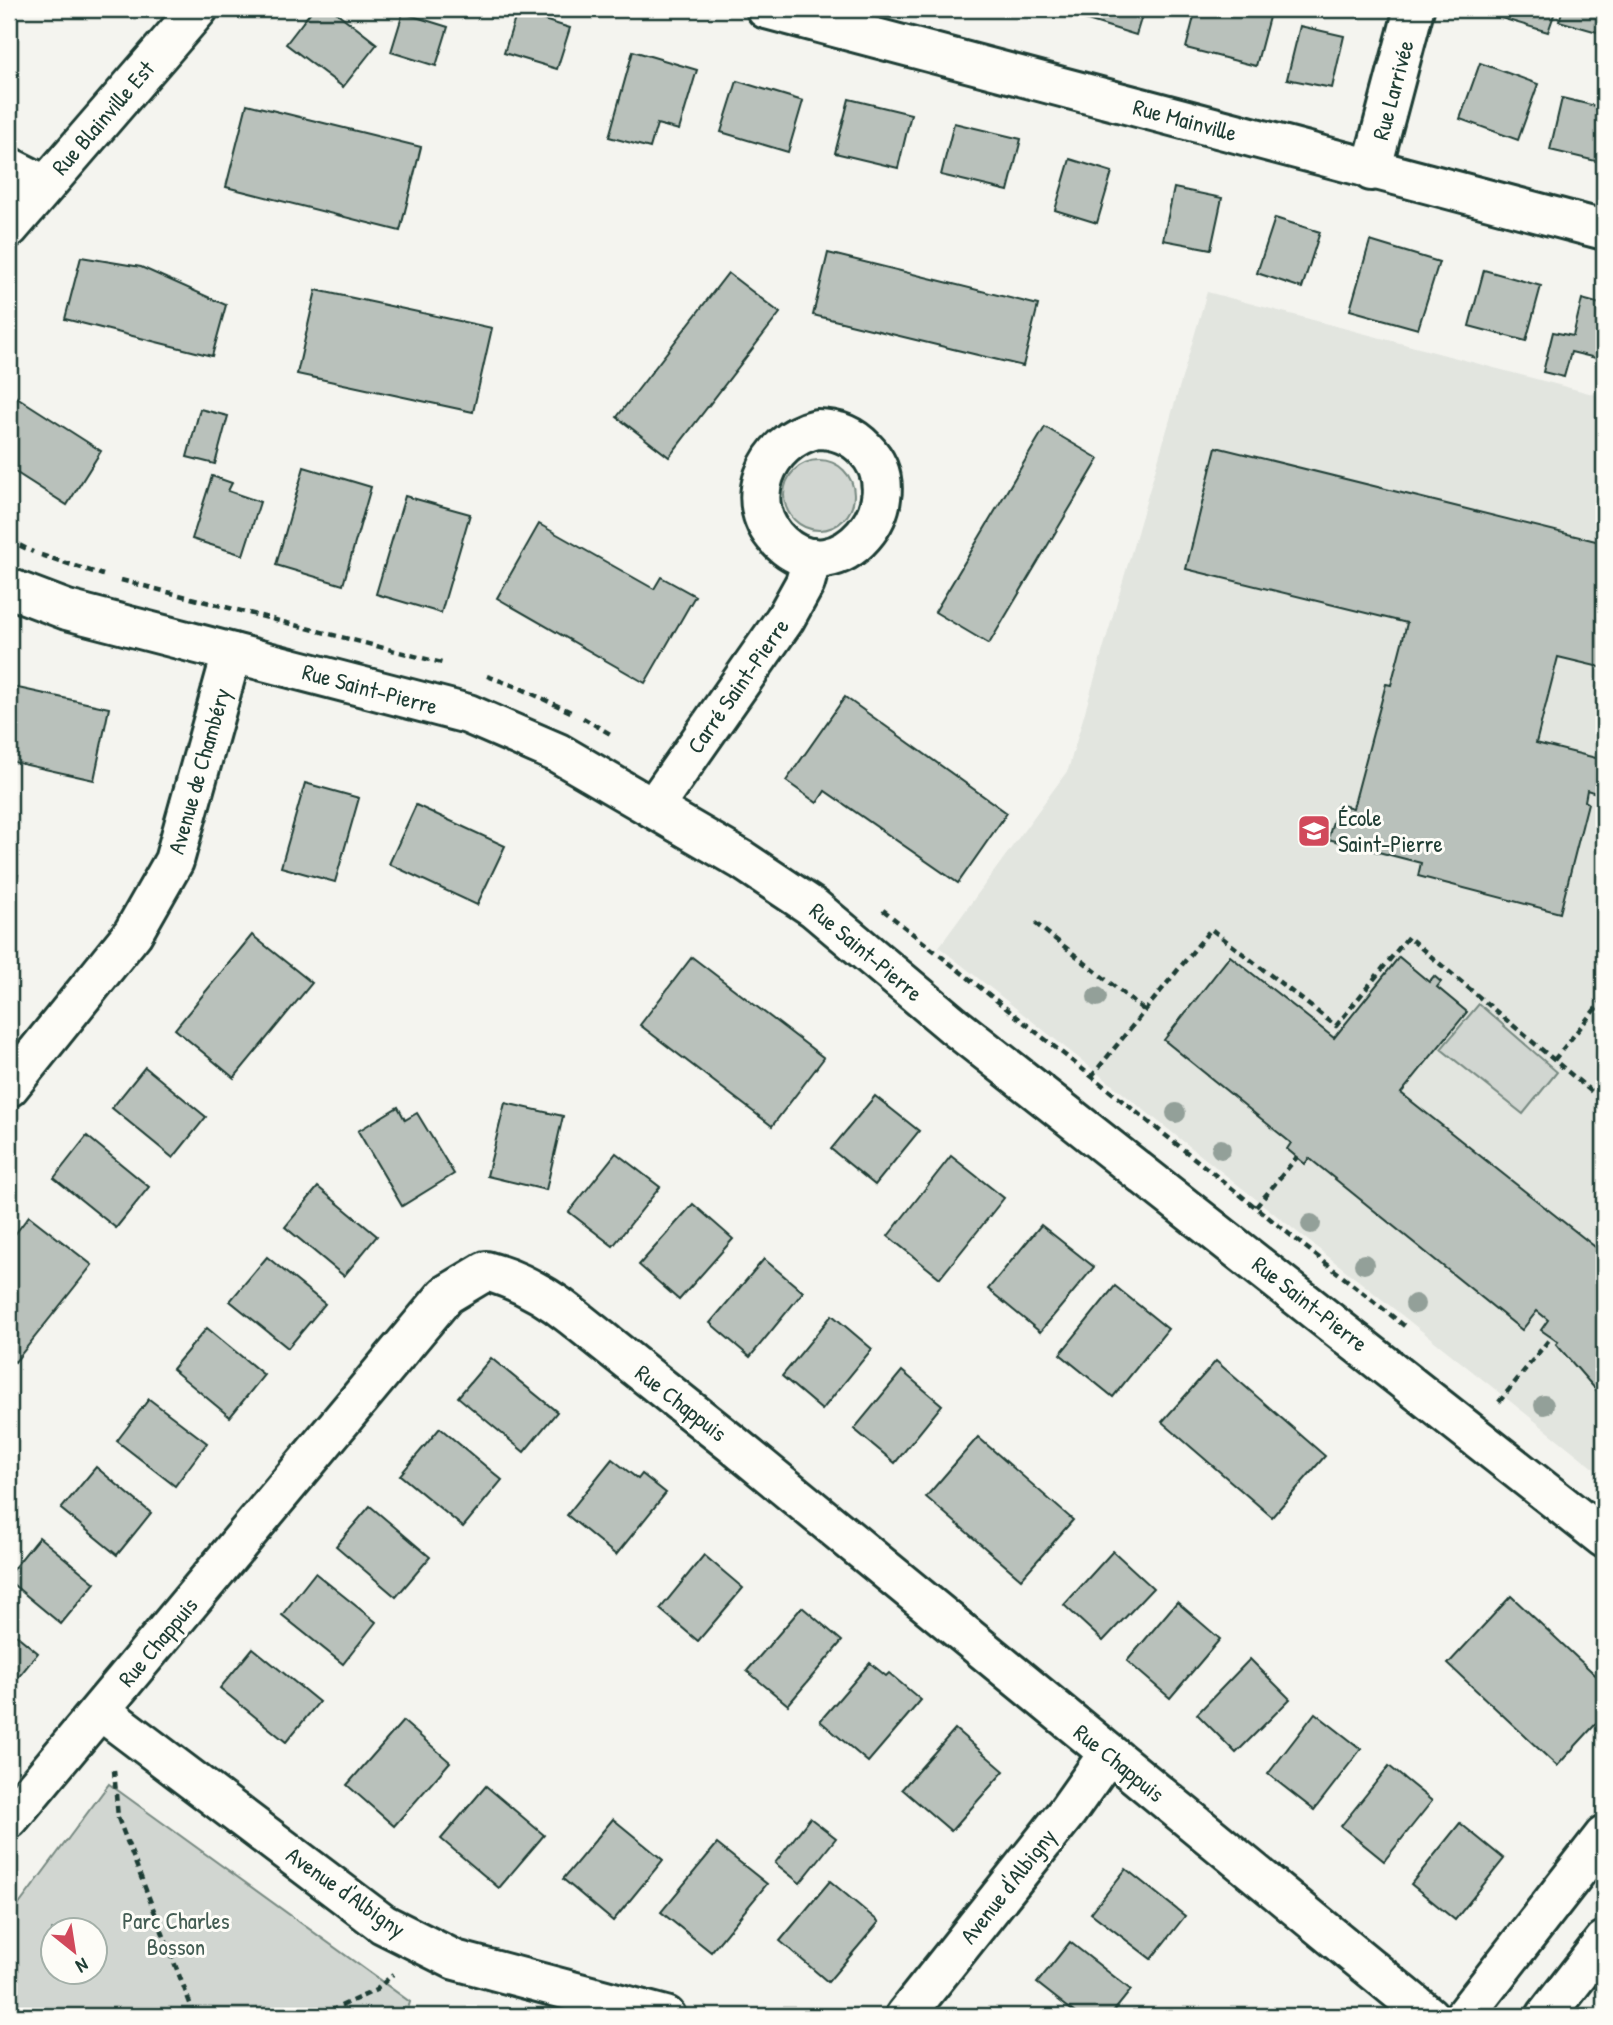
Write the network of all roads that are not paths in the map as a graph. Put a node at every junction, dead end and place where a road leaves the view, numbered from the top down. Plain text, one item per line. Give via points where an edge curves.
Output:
1 (198, 9) edge
2 (766, 9) edge
3 (1414, 9) edge
4 (9, 167) edge
5 (1371, 171) junction
6 (45, 185) junction
7 (9, 228) edge
8 (1604, 230) edge
9 (812, 558) dead end
10 (9, 588) edge
11 (232, 653) junction
12 (653, 808) junction
13 (9, 1087) edge
14 (1604, 1538) edge
15 (101, 1711) junction
16 (1108, 1754) junction
17 (9, 1819) edge
18 (1604, 1836) edge
19 (1604, 1941) edge
20 (666, 2016) edge
21 (905, 2016) edge
22 (1429, 2016) edge
23 (1464, 2016) edge
24 (1546, 2016) edge

1 - 6 street, Rue Blainville Est
2 - 5 street, Rue Mainville
3 - 5 street, Rue Larrivée
4 - 6 street
5 - 8 street, Rue Mainville
6 - 7 street, Rue Blainville Est
9 - 12 street, Carré Saint-Pierre via 805,583 785,619
10 - 11 street, Rue Saint-Pierre via 67,610
11 - 12 street, Rue Saint-Pierre via 467,714 558,753
11 - 13 street, Avenue de Chambéry via 174,861 133,933
12 - 14 street, Rue Saint-Pierre via 814,908 953,1025
15 - 16 street, Rue Chappuis via 446,1295 485,1270 547,1296
15 - 17 street, Rue Chappuis
15 - 20 street, Avenue d'Albigny via 383,1924 455,1960
16 - 21 street, Avenue d'Albigny
16 - 22 street, Rue Chappuis
18 - 23 street
19 - 24 street

